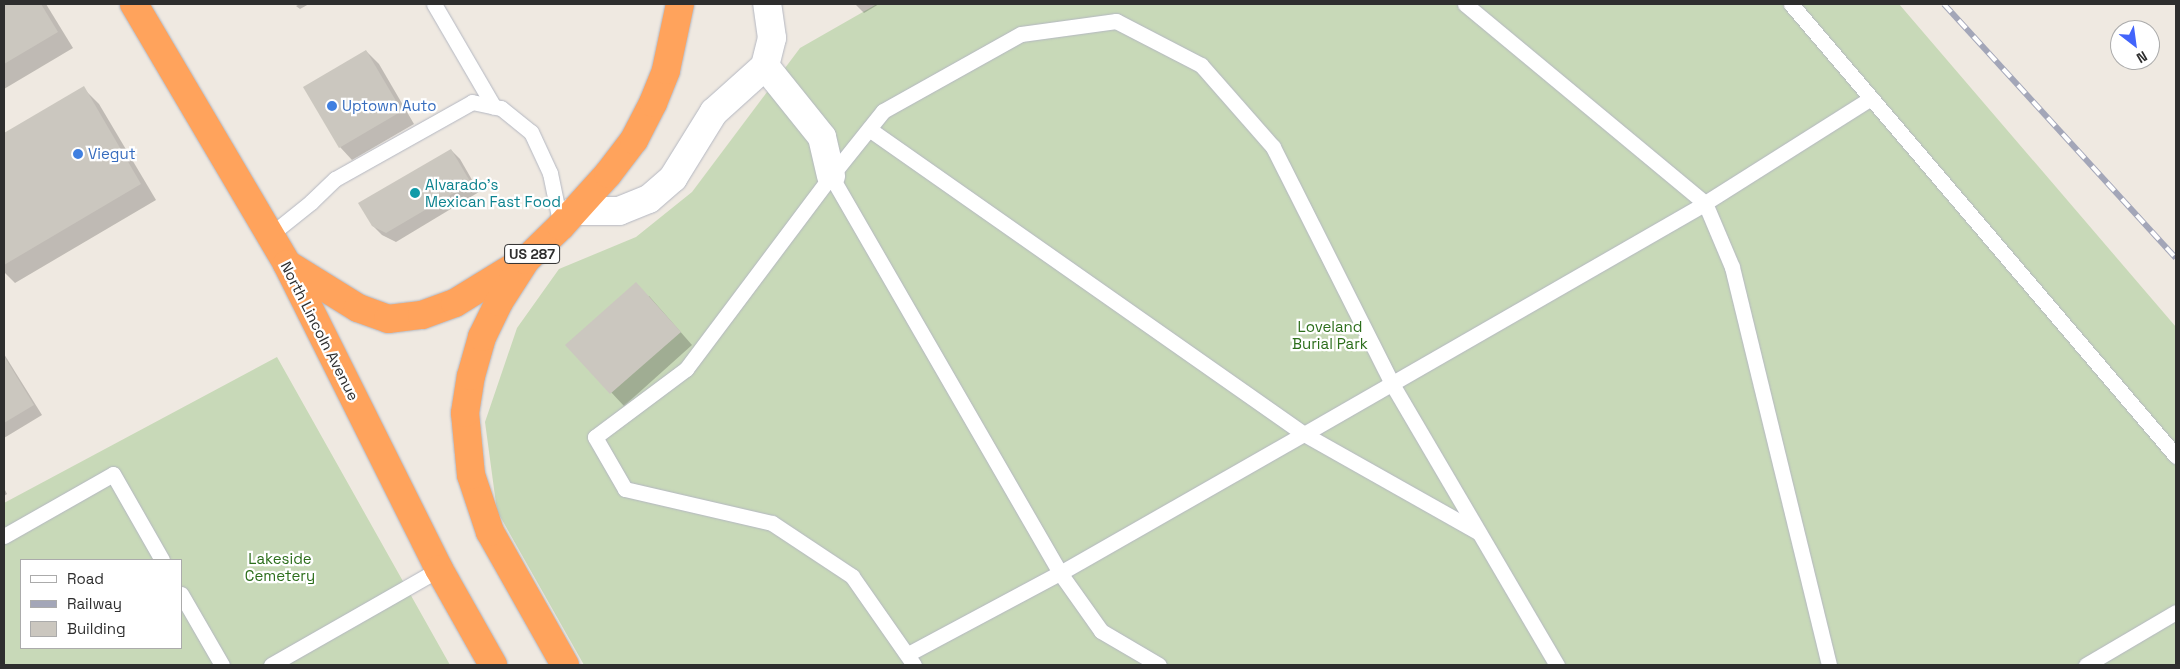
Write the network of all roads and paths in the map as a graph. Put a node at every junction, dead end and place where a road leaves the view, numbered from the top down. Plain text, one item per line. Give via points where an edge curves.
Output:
1 (134, 4) edge
2 (434, 4) edge
3 (680, 4) edge
4 (767, 4) edge
5 (1465, 4) edge
6 (1791, 4) edge
7 (765, 66) junction
8 (1871, 98) junction
9 (494, 107) junction
10 (869, 129) junction
11 (832, 176) junction
12 (1705, 203) junction
13 (568, 219) junction
14 (270, 235) junction
15 (526, 260) junction
16 (287, 264) junction
17 (1392, 384) junction
18 (1304, 434) junction
19 (2176, 456) edge
20 (1479, 532) junction
21 (4, 536) edge
22 (161, 559) edge
23 (439, 569) junction
24 (1060, 573) junction
25 (182, 596) edge
26 (2176, 612) edge
27 (911, 660) edge
28 (222, 665) edge
29 (271, 665) edge
30 (493, 665) edge
31 (565, 665) edge
32 (1159, 665) edge
33 (1557, 665) edge
34 (1829, 665) edge
35 (2086, 665) edge

1 - 14 highway, North Lincoln Avenue
2 - 9 lane
3 - 13 highway, US 287 via 666,70 654,103 634,140
4 - 7 street via 772,38
5 - 12 lane
6 - 8 lane
7 - 11 street via 822,137
7 - 13 street via 714,112 674,178 649,199 619,211
8 - 12 lane
8 - 19 lane
9 - 13 lane via 500,108 531,132
9 - 14 lane via 472,102 334,179
10 - 11 lane
10 - 17 lane via 883,111 1021,34 1116,21 1201,65 1273,147
10 - 18 lane
11 - 24 lane
11 - 27 lane via 686,369 595,436 625,489 772,523 852,576
12 - 17 lane
12 - 34 lane via 1732,267
13 - 15 highway, US 287
14 - 16 highway, North Lincoln Avenue
15 - 16 highway via 455,303 422,315 388,319 358,308
15 - 31 highway, US 287 via 499,302 482,337 471,376 466,413 471,475 490,532
16 - 23 highway, North Lincoln Avenue
17 - 18 lane
17 - 20 lane
18 - 20 lane
18 - 24 lane
20 - 33 lane
21 - 22 lane via 113,474
23 - 29 lane
23 - 30 highway, North Lincoln Avenue
24 - 27 lane
24 - 32 lane via 1102,631
25 - 28 lane
26 - 35 lane

